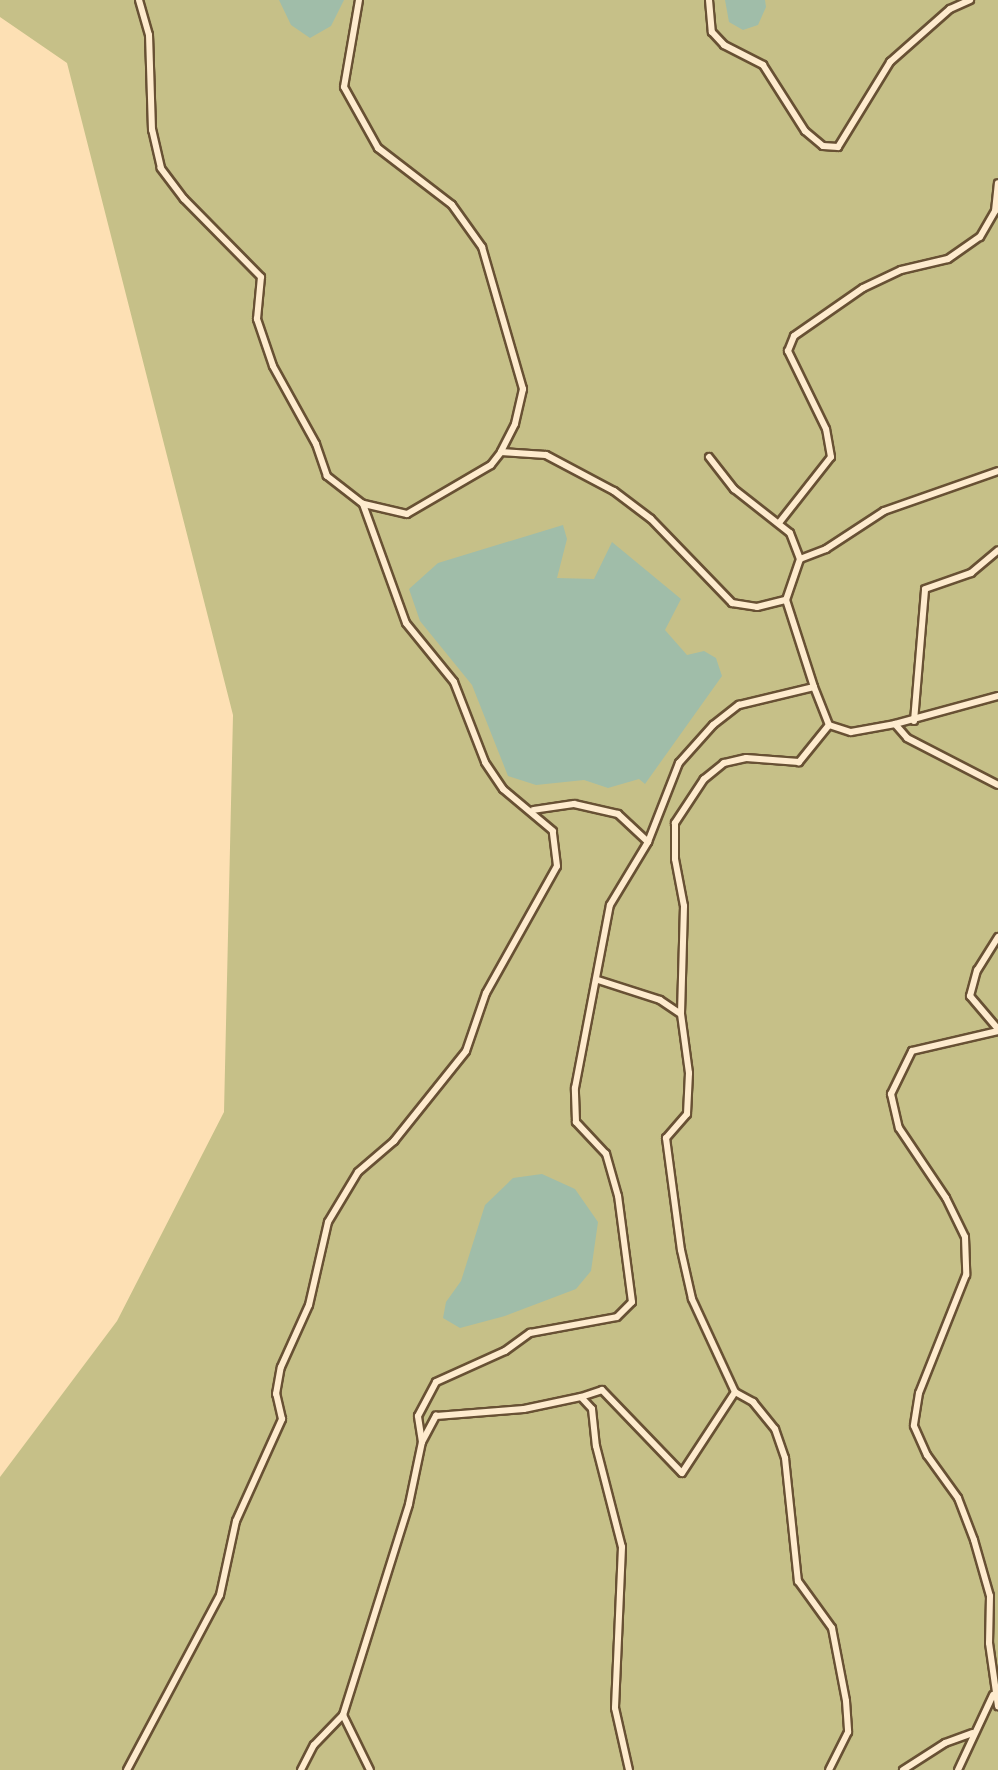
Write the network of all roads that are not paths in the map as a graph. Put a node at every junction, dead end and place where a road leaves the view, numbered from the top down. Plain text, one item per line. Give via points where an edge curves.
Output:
1 (139, 0) edge
2 (359, 0) edge
3 (710, 0) edge
4 (970, 0) edge
5 (998, 183) edge
6 (501, 452) junction
7 (709, 458) dead end
8 (998, 471) edge
9 (362, 504) junction
10 (779, 524) junction
11 (998, 550) edge
12 (800, 559) junction
13 (786, 600) junction
14 (814, 686) junction
15 (998, 696) edge
16 (914, 721) junction
17 (895, 724) junction
18 (829, 725) junction
19 (998, 785) edge
20 (532, 810) junction
21 (648, 842) junction
22 (998, 937) edge
23 (598, 980) junction
24 (681, 1014) junction
25 (998, 1030) edge
26 (735, 1392) junction
27 (581, 1397) junction
28 (422, 1442) junction
29 (993, 1694) junction
30 (998, 1706) edge
31 (343, 1715) junction
32 (974, 1732) junction
33 (127, 1770) edge
34 (301, 1770) edge
35 (370, 1770) edge
36 (629, 1770) edge
37 (829, 1770) edge
38 (904, 1770) edge
39 (958, 1770) edge

1 - 9 lane via 150,35 152,130 161,168 262,277 257,319 273,366 327,476
2 - 6 lane via 344,86 378,148 452,205 482,248 523,389
3 - 4 lane via 712,32 764,65 806,131 823,146 838,147 890,62 950,9
5 - 10 lane via 995,211 980,238 948,258 864,288 794,336 788,351 826,429 831,458
6 - 9 lane via 491,466 407,514
6 - 13 lane via 546,455 614,491 651,519 732,604 757,608
7 - 10 lane via 734,489
8 - 12 lane via 884,510
9 - 20 lane via 406,624 454,682 494,776
10 - 12 lane via 790,532
11 - 16 lane via 971,574 926,589
12 - 13 lane
13 - 14 lane
14 - 18 lane
14 - 21 lane via 739,704 713,725 679,762
15 - 16 lane
16 - 17 lane
17 - 18 lane via 851,732
17 - 19 lane via 907,738
18 - 24 lane via 799,762 724,763 675,823 684,906
20 - 21 lane via 574,804 618,814
20 - 33 lane via 554,831 557,866 486,992 466,1050 394,1142 358,1172 328,1222 309,1305 281,1367 276,1394 282,1418 236,1520 220,1595
21 - 23 lane via 610,906
22 - 25 lane via 970,996
23 - 24 lane
23 - 28 lane via 575,1088 576,1122 606,1154 632,1302 616,1317 530,1332 505,1352 436,1382 418,1416
24 - 26 lane via 687,1114 666,1138 681,1250 692,1300
25 - 29 lane via 912,1051 890,1094 899,1128 965,1237 966,1275 919,1393 914,1426 958,1498 974,1540 990,1596
26 - 27 lane via 682,1474 602,1390
26 - 37 lane via 753,1402 775,1430 786,1458 798,1582 832,1628 848,1732
27 - 28 lane via 436,1416
27 - 36 lane via 592,1409 622,1547 614,1708
28 - 31 lane
29 - 30 lane
29 - 32 lane
31 - 34 lane
31 - 35 lane
32 - 38 lane
32 - 39 lane

